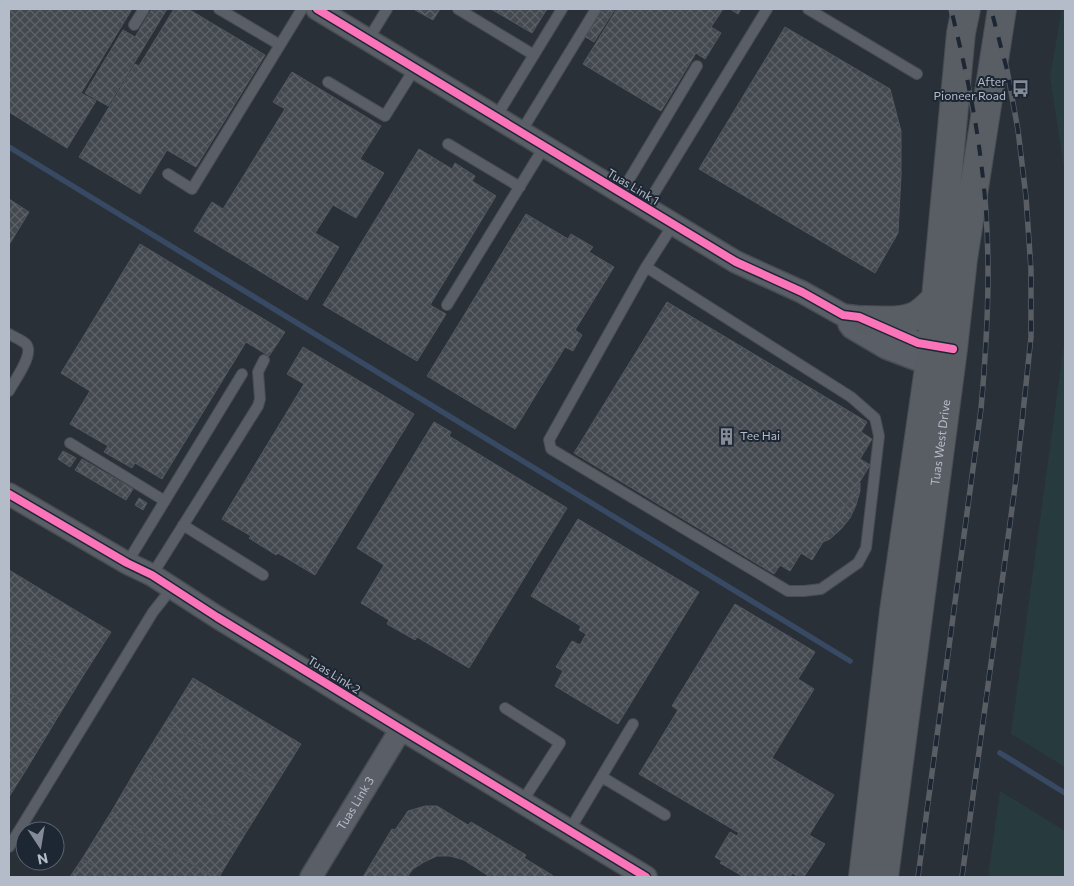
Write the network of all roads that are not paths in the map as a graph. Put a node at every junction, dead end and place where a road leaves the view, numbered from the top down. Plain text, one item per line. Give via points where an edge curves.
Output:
1 (144, 9) edge
2 (219, 9) edge
3 (302, 9) edge
4 (317, 9) edge
5 (387, 9) edge
6 (458, 9) edge
7 (562, 9) edge
8 (596, 9) edge
9 (767, 9) edge
10 (808, 9) edge
11 (966, 9) edge
12 (1002, 9) edge
13 (134, 25) dead end
14 (368, 40) junction
15 (280, 46) junction
16 (534, 54) junction
17 (697, 66) dead end
18 (415, 68) junction
19 (917, 74) dead end
20 (328, 82) dead end
21 (496, 117) junction
22 (521, 132) junction
23 (448, 144) dead end
24 (544, 147) junction
25 (168, 174) dead end
26 (520, 187) junction
27 (620, 193) junction
28 (645, 208) junction
29 (673, 225) junction
30 (646, 267) junction
31 (935, 300) junction
32 (447, 306) dead end
33 (854, 318) junction
34 (9, 334) edge
35 (942, 355) junction
36 (264, 360) dead end
37 (242, 374) dead end
38 (9, 391) edge
39 (70, 443) dead end
40 (9, 494) edge
41 (165, 500) junction
42 (183, 525) junction
43 (127, 563) junction
44 (152, 575) junction
45 (263, 575) dead end
46 (172, 588) junction
47 (505, 708) dead end
48 (633, 724) dead end
49 (401, 729) junction
50 (602, 777) junction
51 (522, 802) junction
52 (665, 815) dead end
53 (569, 831) junction
54 (9, 847) edge
55 (310, 877) edge
56 (646, 877) edge
57 (863, 877) edge
58 (884, 877) edge

1 - 13 lane
2 - 15 lane
3 - 15 lane
4 - 14 street, Tuas Link 1
5 - 14 lane
6 - 16 lane
7 - 16 lane
8 - 22 lane
9 - 28 lane
10 - 19 lane
11 - 31 main road, Tuas West Drive via 961,32
12 - 35 main road, Tuas West Drive via 963,259
14 - 18 street, Tuas Link 1
15 - 25 lane via 192,189
16 - 21 lane
17 - 27 lane
18 - 20 lane via 385,116
18 - 21 street, Tuas Link 1
21 - 22 street, Tuas Link 1
22 - 24 street, Tuas Link 1
23 - 26 lane
24 - 26 lane
24 - 27 street, Tuas Link 1
26 - 32 lane
27 - 28 street, Tuas Link 1
28 - 29 street, Tuas Link 1
29 - 30 lane
29 - 33 street, Tuas Link 1 via 736,262
30 - 30 lane via 549,440 551,449 788,591 821,589 858,563 866,548 879,436 874,418 851,397
31 - 33 main road via 910,318
31 - 35 main road, Tuas West Drive
33 - 35 street, Tuas Link 1
34 - 38 lane via 26,344 29,350 28,358
35 - 57 main road, Tuas West Drive via 894,611
35 - 58 main road, Tuas West Drive
36 - 42 lane via 258,372 258,406
37 - 41 lane
39 - 41 lane
40 - 43 street, Tuas Link 2
41 - 43 lane
42 - 44 lane
42 - 45 lane
43 - 44 street, Tuas Link 2
44 - 46 street, Tuas Link 2
46 - 49 street, Tuas Link 2
46 - 54 lane via 153,612
47 - 51 lane via 560,743
48 - 50 lane
49 - 51 street, Tuas Link 2
49 - 55 street, Tuas Link 3
50 - 52 lane
50 - 53 lane
51 - 53 street, Tuas Link 2
53 - 56 street, Tuas Link 2

